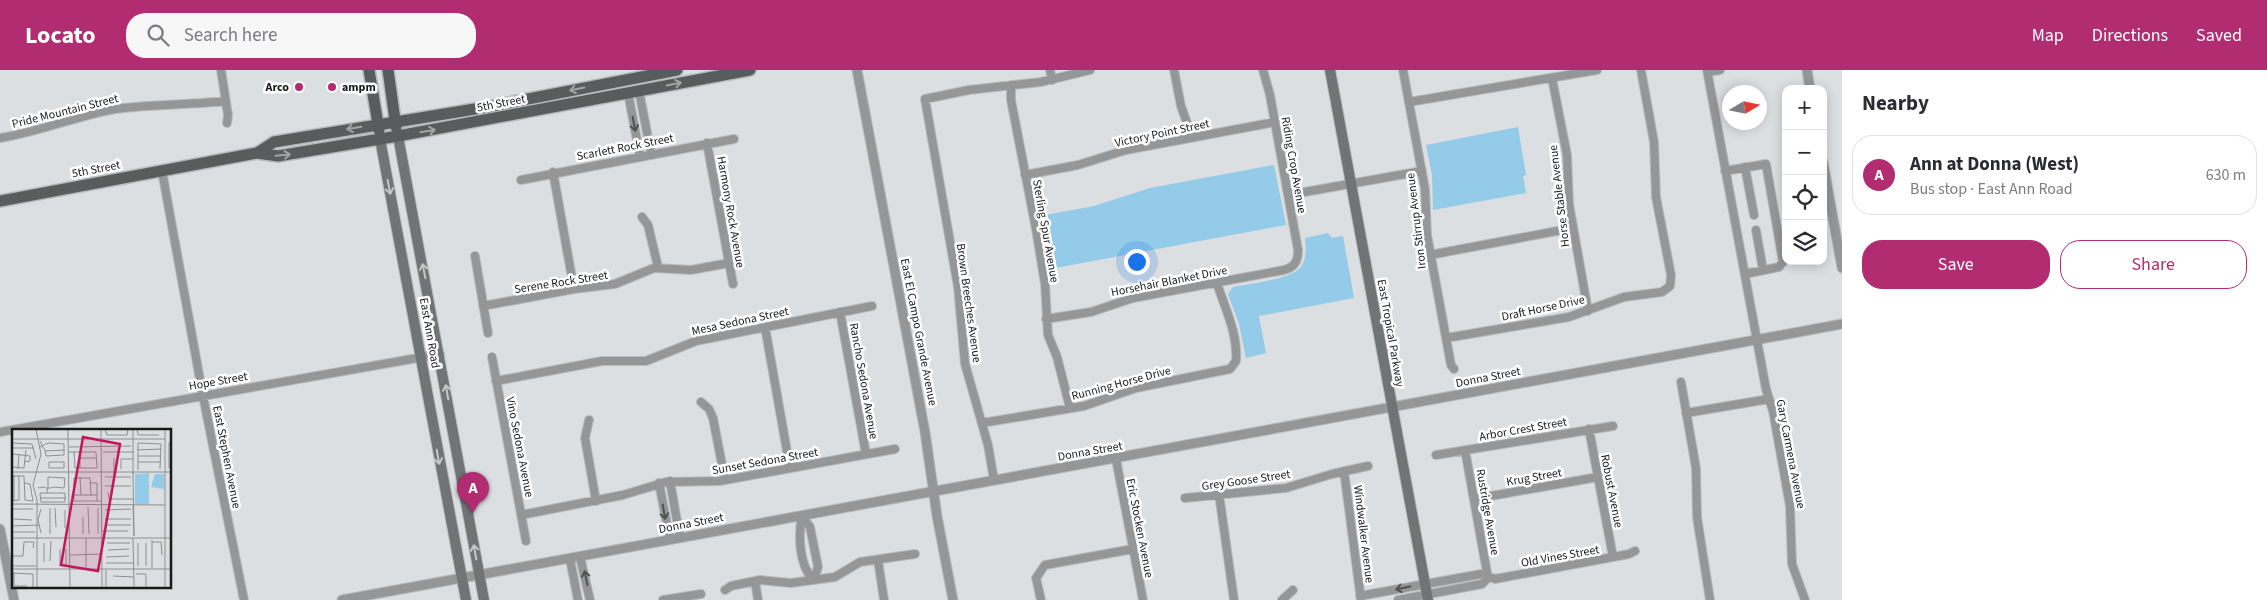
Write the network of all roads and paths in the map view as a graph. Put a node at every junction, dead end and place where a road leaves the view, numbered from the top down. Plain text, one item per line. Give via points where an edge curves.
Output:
1 (221, 70) edge
2 (370, 70) edge
3 (388, 70) edge
4 (675, 70) edge
5 (750, 70) edge
6 (857, 70) edge
7 (1050, 70) edge
8 (1090, 70) edge
9 (1174, 70) edge
10 (1263, 70) edge
11 (1330, 70) edge
12 (1403, 70) edge
13 (1597, 70) edge
14 (1641, 70) edge
15 (1720, 70) edge
16 (1807, 70) edge
17 (1708, 71) edge
18 (627, 75) edge
19 (1552, 78) junction
20 (1052, 80) junction
21 (1011, 85) junction
22 (1809, 85) edge
23 (634, 92) junction
24 (226, 101) junction
25 (583, 102) junction
26 (1409, 102) junction
27 (395, 121) junction
28 (1275, 122) junction
29 (227, 124) dead end
30 (377, 124) junction
31 (398, 136) junction
32 (1192, 137) junction
33 (0, 138) edge
34 (734, 139) dead end
35 (380, 140) junction
36 (707, 143) junction
37 (257, 153) junction
38 (651, 154) junction
39 (640, 156) junction
40 (1745, 167) junction
41 (162, 171) junction
42 (1422, 171) junction
43 (1725, 171) junction
44 (554, 172) junction
45 (1825, 175) edge
46 (1025, 176) junction
47 (521, 180) dead end
48 (1351, 184) junction
49 (1288, 195) junction
50 (0, 201) edge
51 (1754, 215) dead end
52 (642, 217) dead end
53 (1572, 228) junction
54 (1756, 230) dead end
55 (1430, 255) junction
56 (475, 256) dead end
57 (729, 263) junction
58 (1296, 264) joint
59 (658, 267) junction
60 (1842, 268) edge
61 (1763, 270) junction
62 (1744, 274) junction
63 (1217, 283) junction
64 (733, 284) dead end
65 (574, 289) junction
66 (483, 306) junction
67 (872, 306) dead end
68 (1588, 311) junction
69 (840, 312) junction
70 (1046, 319) junction
71 (1842, 324) edge
72 (764, 327) junction
73 (488, 334) dead end
74 (1446, 338) junction
75 (1757, 340) junction
76 (440, 354) junction
77 (420, 357) junction
78 (492, 357) dead end
79 (1454, 369) dead end
80 (496, 382) junction
81 (1681, 382) dead end
82 (203, 396) junction
83 (1769, 399) junction
84 (701, 402) dead end
85 (1070, 408) junction
86 (1392, 408) junction
87 (1686, 413) junction
88 (589, 420) dead end
89 (982, 423) junction
90 (1613, 426) dead end
91 (17, 429) edge
92 (1589, 429) junction
93 (895, 449) dead end
94 (1465, 450) junction
95 (866, 454) junction
96 (1436, 455) dead end
97 (1116, 460) junction
98 (1368, 466) dead end
99 (790, 468) junction
100 (1344, 471) junction
101 (1598, 477) junction
102 (724, 480) junction
103 (994, 480) junction
104 (670, 481) junction
105 (659, 483) junction
106 (934, 491) junction
107 (1218, 494) junction
108 (1185, 498) dead end
109 (1474, 499) junction
110 (596, 501) junction
111 (521, 515) junction
112 (802, 516) junction
113 (0, 529) edge
114 (680, 538) junction
115 (526, 540) dead end
116 (670, 540) junction
117 (1133, 549) junction
118 (1635, 551) dead end
119 (915, 554) dead end
120 (580, 557) junction
121 (1613, 557) junction
122 (570, 559) junction
123 (878, 560) junction
124 (479, 576) junction
125 (1488, 578) junction
126 (461, 579) junction
127 (814, 580) junction
128 (755, 581) junction
129 (725, 590) dead end
130 (1293, 590) dead end
131 (1426, 593) edge
132 (700, 594) dead end
133 (1360, 598) edge
134 (14, 600) edge
135 (244, 600) edge
136 (342, 600) edge
137 (466, 600) edge
138 (484, 600) edge
139 (578, 600) edge
140 (590, 600) edge
141 (668, 600) edge
142 (758, 600) edge
143 (884, 600) edge
144 (953, 600) edge
145 (1041, 600) edge
146 (1143, 600) edge
147 (1234, 600) edge
148 (1282, 600) edge
149 (1398, 600) edge
150 (1710, 600) edge
151 (1805, 600) edge

1 - 24 street
2 - 30 main road, East Ann Road
3 - 27 main road, East Ann Road
4 - 18 main road, 5th Street
4 - 23 main road via 637,86
23 -> 5 main road, 5th Street
6 - 106 street, East El Campo Grande Avenue
7 - 20 street
8 - 20 street
9 - 32 street via 1181,106
10 - 28 street, Riding Crop Avenue
11 - 48 main road, East Tropical Parkway
12 - 26 street, Iron Stirrup Avenue
13 - 19 street
14 - 68 street, Draft Horse Drive via 1654,142 1656,197 1672,275 1670,286 1662,292 1624,298
15 - 17 street
16 - 22 street
17 - 43 street, Gary Carmena Avenue
18 - 25 main road via 620,86
18 -> 27 main road, 5th Street via 494,106
19 - 26 street
19 - 53 street, Horse Stable Avenue via 1567,155
20 - 21 street
21 - 46 street, Sterling Spur Avenue
21 - 89 street, Brown Breeches Avenue via 924,98 958,287 964,358
23 - 25 main road, 5th Street
23 - 38 street
23 -> 39 street
24 - 29 street
24 - 33 street, Pride Mountain Street via 115,109
31 -> 25 main road, 5th Street
26 - 42 street, Iron Stirrup Avenue
27 - 30 main road, 5th Street
27 - 31 main road, East Ann Road
28 - 32 street, Victory Point Street
28 - 49 street, Riding Crop Avenue
30 - 35 main road, East Ann Road
30 -> 37 main road, 5th Street via 274,142
31 - 35 main road, 5th Street
76 -> 31 main road, East Ann Road
32 - 46 street, Victory Point Street
34 - 36 street, Scarlett Rock Street
37 -> 35 main road, 5th Street via 278,156
35 -> 77 main road, East Ann Road
36 - 38 street, Scarlett Rock Street
36 - 57 street, Harmony Rock Avenue
37 - 41 main road, 5th Street
38 - 39 street, Scarlett Rock Street
39 - 44 street, Scarlett Rock Street
40 - 43 street
40 - 51 street
40 - 61 street via 1766,164 1783,255 1783,262 1778,267
41 - 50 main road, 5th Street
41 - 82 street, East Stephen Avenue
42 - 48 street
42 - 55 street, Iron Stirrup Avenue
43 - 62 street, Gary Carmena Avenue
44 - 47 street, Scarlett Rock Street
44 - 65 street
45 - 60 street
46 - 70 street, Sterling Spur Avenue via 1045,284
48 - 49 street
48 - 86 main road, East Tropical Parkway
49 - 58 street, Riding Crop Avenue via 1298,250
52 - 59 street via 648,225
53 - 55 street
53 - 68 street, Horse Stable Avenue
54 - 61 street
55 - 74 street, Iron Stirrup Avenue
56 - 66 street
57 - 59 street, Serene Rock Street via 691,270
57 - 64 street, Harmony Rock Avenue
58 - 63 street, Horsehair Blanket Drive via 1284,270
59 - 65 street, Serene Rock Street via 615,284
61 - 62 street
62 - 75 street, Gary Carmena Avenue
63 - 70 street, Horsehair Blanket Drive via 1133,298 1091,312
63 - 85 street, Running Horse Drive via 1233,329 1237,354 1233,365 1224,371 1150,385
65 - 66 street, Serene Rock Street
66 - 73 street
67 - 69 street, Mesa Sedona Street
68 - 74 street, Draft Horse Drive
69 - 72 street, Mesa Sedona Street
69 - 95 street, Rancho Sedona Avenue
70 - 85 street, Sterling Spur Avenue
71 - 75 street, Donna Street
72 - 80 street, Mesa Sedona Street via 688,343 646,361 602,361
72 - 99 street
74 - 79 street, Iron Stirrup Avenue
75 - 83 street, Gary Carmena Avenue
75 - 86 street, Donna Street
76 - 77 street, Hope Street
124 -> 76 main road, East Ann Road
77 - 82 street, Hope Street
77 -> 126 main road, East Ann Road
78 - 80 street, Vino Sedona Avenue
80 - 111 street, Vino Sedona Avenue
81 - 87 street
82 - 91 street, Hope Street
82 - 135 street, East Stephen Avenue
83 - 87 street
83 - 151 street, Gary Carmena Avenue via 1790,506 1792,564
84 - 102 street via 713,418
85 - 89 street, Running Horse Drive
86 - 97 street, Donna Street
86 - 131 main road, East Tropical Parkway
87 - 150 street via 1696,468 1697,516
88 - 110 street via 585,438
89 - 103 street, Brown Breeches Avenue
90 - 92 street, Arbor Crest Street
92 - 94 street, Arbor Crest Street
92 - 101 street, Robust Avenue
93 - 95 street, Sunset Sedona Street
94 - 96 street, Arbor Crest Street
94 - 109 street, Rustridge Avenue
95 - 99 street, Sunset Sedona Street
97 - 103 street, Donna Street
97 - 117 street, Eric Stocken Avenue
98 - 100 street, Grey Goose Street
99 - 102 street, Sunset Sedona Street
100 - 107 street, Grey Goose Street via 1286,488
100 - 133 street, Windwalker Avenue
101 - 109 street, Krug Street
101 - 121 street, Robust Avenue
102 - 104 street, Sunset Sedona Street
103 - 106 street, Donna Street
104 - 105 street, Sunset Sedona Street
104 - 114 street
105 - 110 street, Sunset Sedona Street
105 -> 116 street
106 - 112 street, Donna Street
106 - 144 street, East El Campo Grande Avenue
107 - 108 street, Grey Goose Street
107 - 147 street
109 - 125 street, Rustridge Avenue
110 - 111 street, Sunset Sedona Street
111 - 115 street, Vino Sedona Avenue
112 - 114 street, Donna Street
112 - 127 street via 810,527 818,567
112 - 127 street via 799,530 806,573
113 - 134 street
114 - 116 street, Donna Street
116 - 120 street, Donna Street
117 - 145 street via 1045,565 1036,578
117 - 146 street, Eric Stocken Avenue
118 - 121 street, Old Vines Street
119 - 123 street
120 - 122 street, Donna Street
140 -> 120 street
121 - 125 street, Old Vines Street
122 - 124 street, Donna Street
122 - 139 street
123 - 127 street via 860,562 835,577
123 - 143 street
124 - 126 street, Donna Street
124 - 138 main road, East Ann Road
125 - 131 street, Old Vines Street via 1482,584
126 - 136 street, Donna Street
126 - 137 main road, East Ann Road
127 - 128 street via 791,583
128 - 129 street
128 - 142 street
130 - 148 street
131 -> 133 street, Old Vines Street
131 - 149 street, Old Vines Street
132 - 141 street

